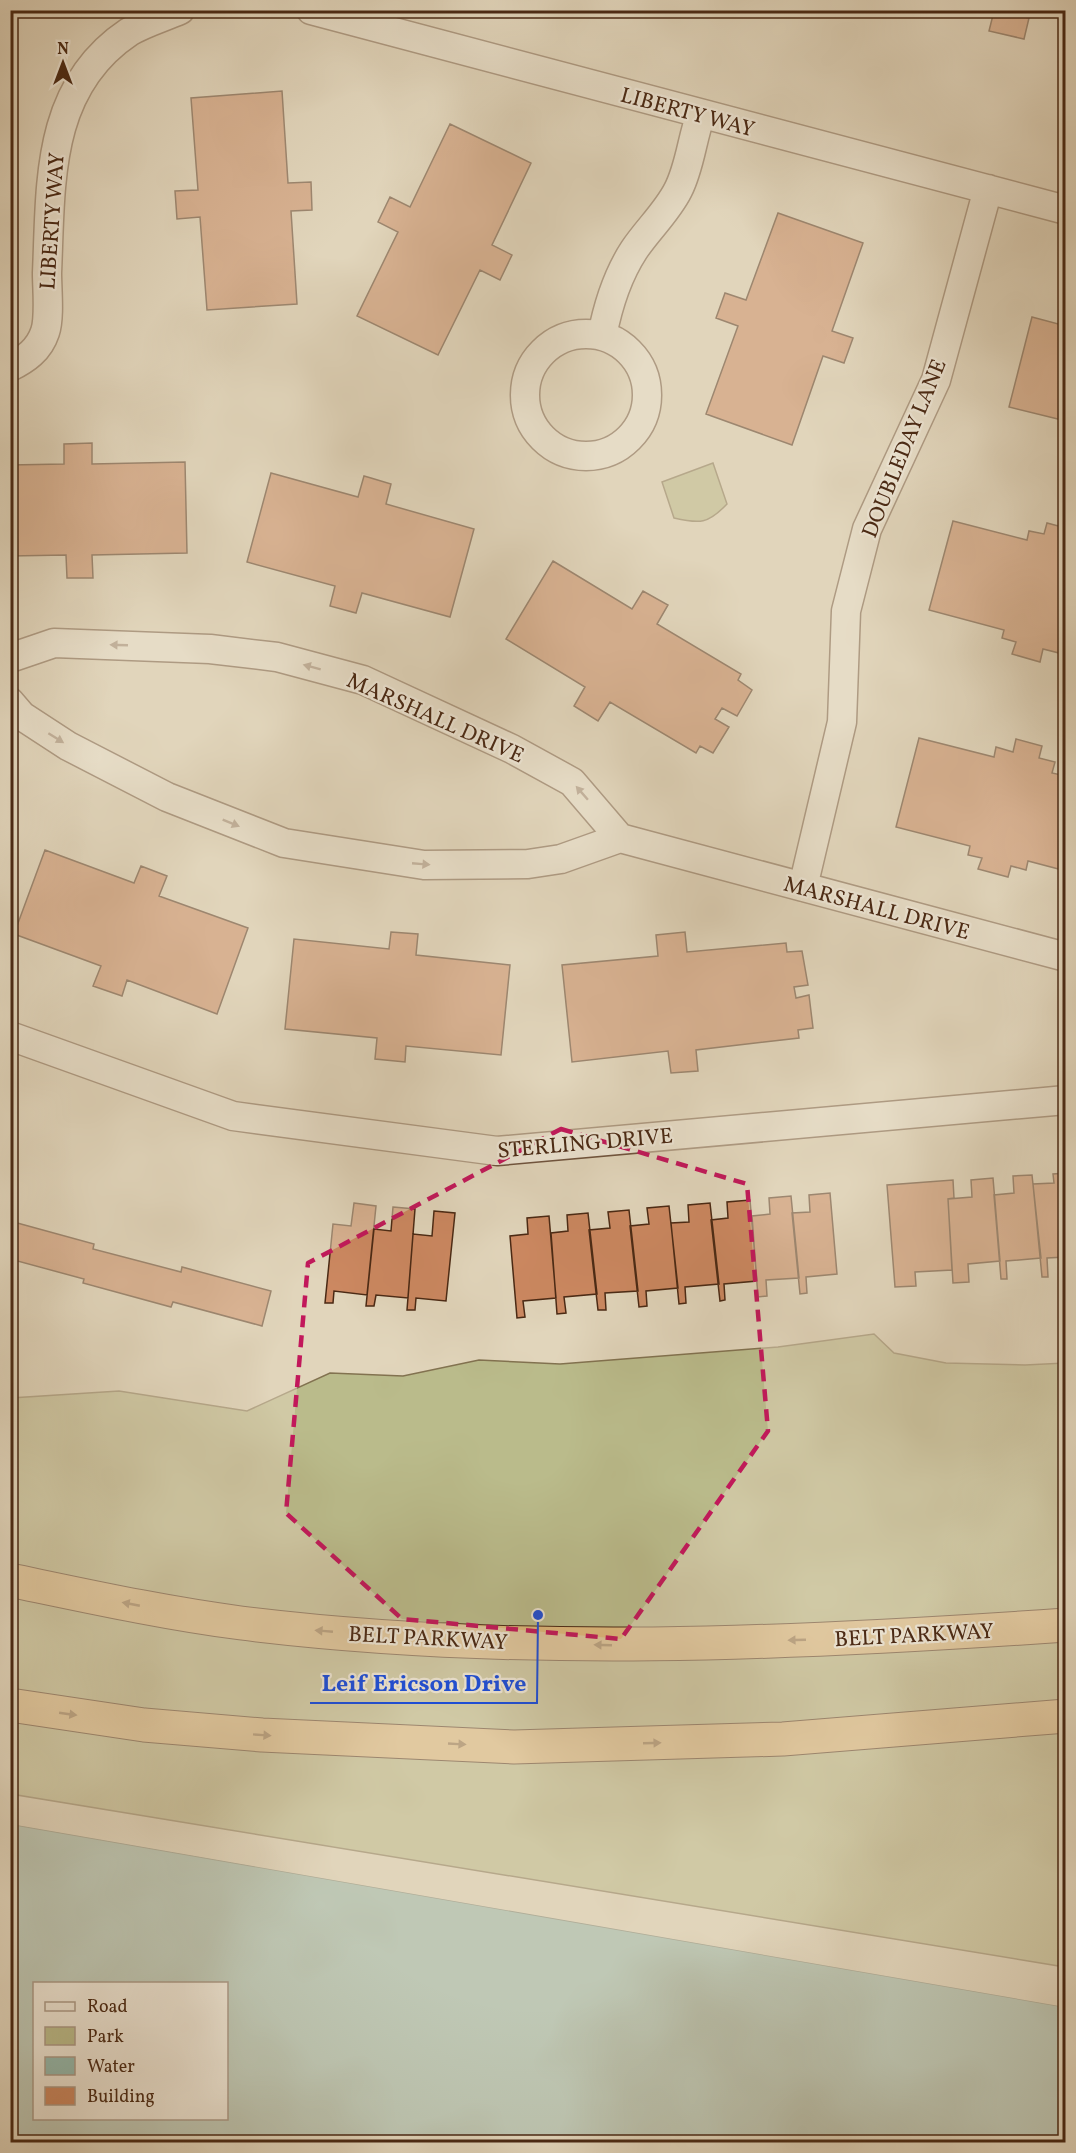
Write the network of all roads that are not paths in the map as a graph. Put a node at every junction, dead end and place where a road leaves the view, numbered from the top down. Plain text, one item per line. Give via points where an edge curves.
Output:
1 (180, 10) edge
2 (311, 10) edge
3 (701, 114) junction
4 (988, 189) junction
5 (1065, 210) edge
6 (602, 336) junction
7 (10, 366) edge
8 (10, 658) edge
9 (10, 702) edge
10 (620, 838) junction
11 (803, 887) junction
12 (1065, 957) edge
13 (10, 1036) edge
14 (1065, 1100) edge
15 (10, 1580) edge
16 (1065, 1625) edge
17 (10, 1706) edge
18 (1065, 1716) edge

1 - 7 street, LIBERTY WAY via 130,32 96,62 73,95 59,129 51,175 45,332 30,357
2 - 3 street, LIBERTY WAY
3 - 4 street, LIBERTY WAY
3 - 6 street via 678,189 622,273 607,310
4 - 5 street, LIBERTY WAY
4 - 11 street, DOUBLEDAY LANE via 936,380 867,529 846,611 842,722
6 - 6 street via 620,344 635,358 646,385 644,414 635,432 621,446 603,454 583,456 564,452 546,441 533,426 525,386 532,366 544,350 562,339 582,334
10 -> 8 street, MARSHALL DRIVE via 572,782 512,749 363,680 277,657 210,649 54,643
9 -> 10 street via 22,716 68,746 166,797 284,843 423,865 528,864 561,859
10 - 11 street, MARSHALL DRIVE
11 - 12 street, MARSHALL DRIVE
13 - 14 street, STERLING DRIVE via 233,1116 497,1151
16 -> 15 highway, BELT PARKWAY via 638,1646 417,1639 241,1623
17 -> 18 highway via 144,1725 262,1735 514,1747 783,1739

